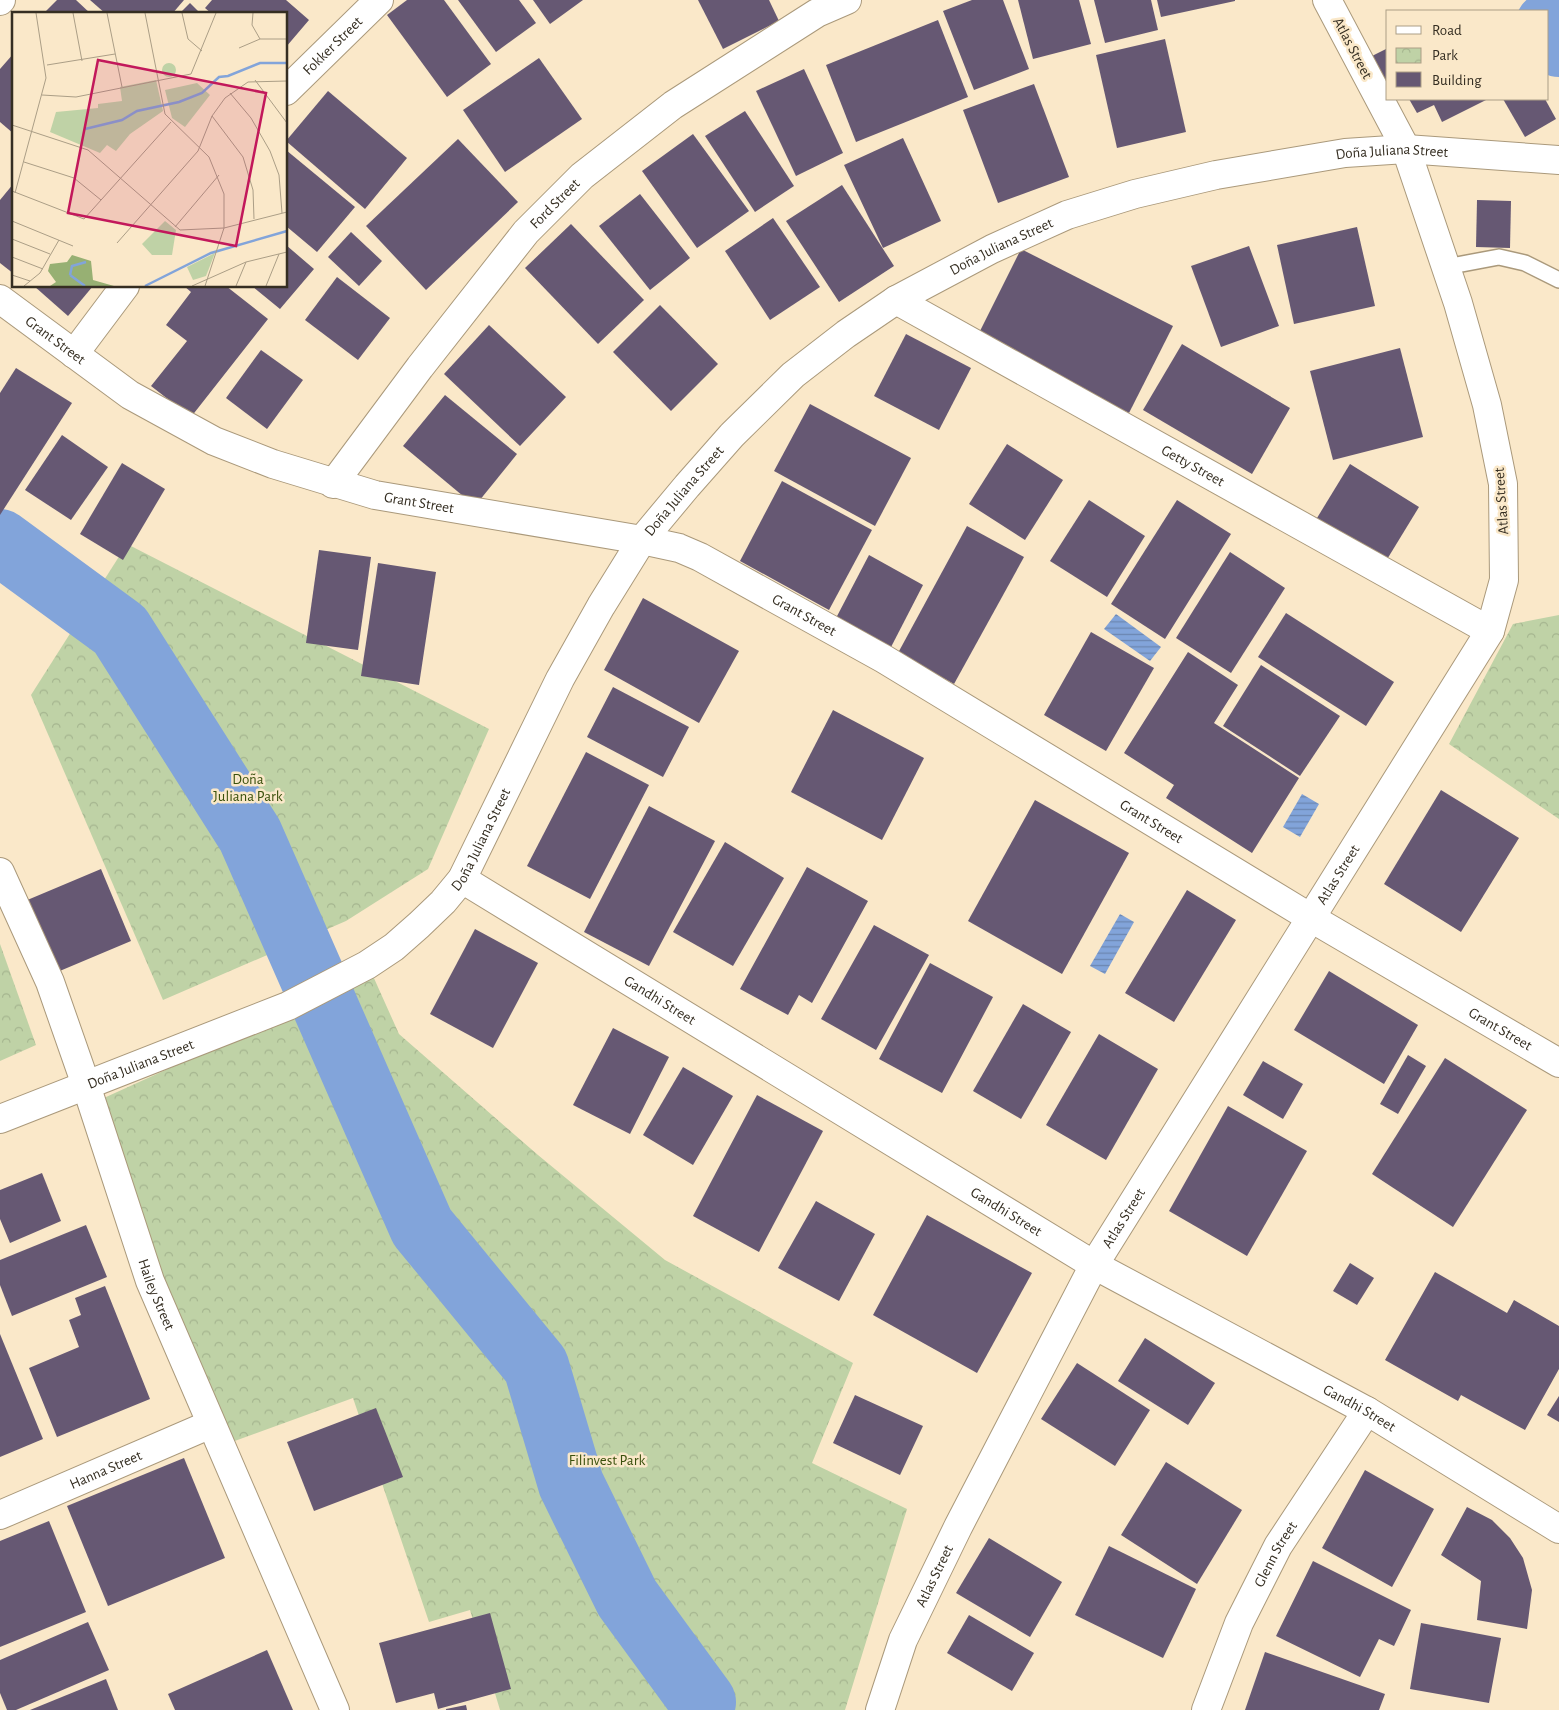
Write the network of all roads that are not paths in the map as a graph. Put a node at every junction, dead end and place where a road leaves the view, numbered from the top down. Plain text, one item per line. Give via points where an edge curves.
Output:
1 (378, 0) edge
2 (847, 0) edge
3 (1327, 0) edge
4 (288, 89) edge
5 (1406, 149) junction
6 (1554, 160) edge
7 (1446, 266) junction
8 (1559, 280) edge
9 (124, 288) edge
10 (0, 299) edge
11 (896, 300) junction
12 (74, 354) junction
13 (333, 484) junction
14 (642, 540) junction
15 (1490, 631) junction
16 (0, 872) edge
17 (462, 879) junction
18 (1311, 918) junction
19 (1559, 1063) edge
20 (86, 1085) junction
21 (0, 1119) edge
22 (1094, 1265) junction
23 (1367, 1411) junction
24 (211, 1424) junction
25 (0, 1515) edge
26 (1559, 1529) edge
27 (335, 1710) edge
28 (880, 1710) edge
29 (1206, 1710) edge

1 - 4 street, Fokker Street
2 - 13 street, Ford Street via 817,13 673,105 582,176 526,232
3 - 5 street, Atlas Street
5 - 6 street, Doña Juliana Street
5 - 7 street, Atlas Street
5 - 11 street, Doña Juliana Street via 1345,153 1288,162 1134,194 1067,215 992,249
7 - 8 lane via 1499,257 1525,263
7 - 15 street, Atlas Street via 1487,405 1503,484 1504,580
9 - 12 street
10 - 12 street, Grant Street
11 - 14 street, Doña Juliana Street via 793,375 732,435
11 - 15 street, Getty Street
12 - 13 street, Grant Street via 130,396 214,441
13 - 14 street, Grant Street via 375,495
14 - 17 street, Doña Juliana Street via 560,679
14 - 18 street, Grant Street via 680,548 700,557 884,659
15 - 18 street, Atlas Street
16 - 20 street, Hailey Street via 50,982
17 - 20 street, Doña Juliana Street via 419,925 367,965 288,1006
17 - 22 street, Gandhi Street
18 - 19 street, Grant Street
18 - 22 street, Atlas Street
20 - 21 street, Doña Juliana Street
20 - 24 street, Hailey Street via 150,1281
22 - 23 street, Gandhi Street
22 - 28 street, Atlas Street via 912,1622
23 - 26 street, Gandhi Street
23 - 29 street, Glenn Street via 1278,1546 1239,1623
24 - 25 street, Hanna Street
24 - 27 street, Hailey Street

